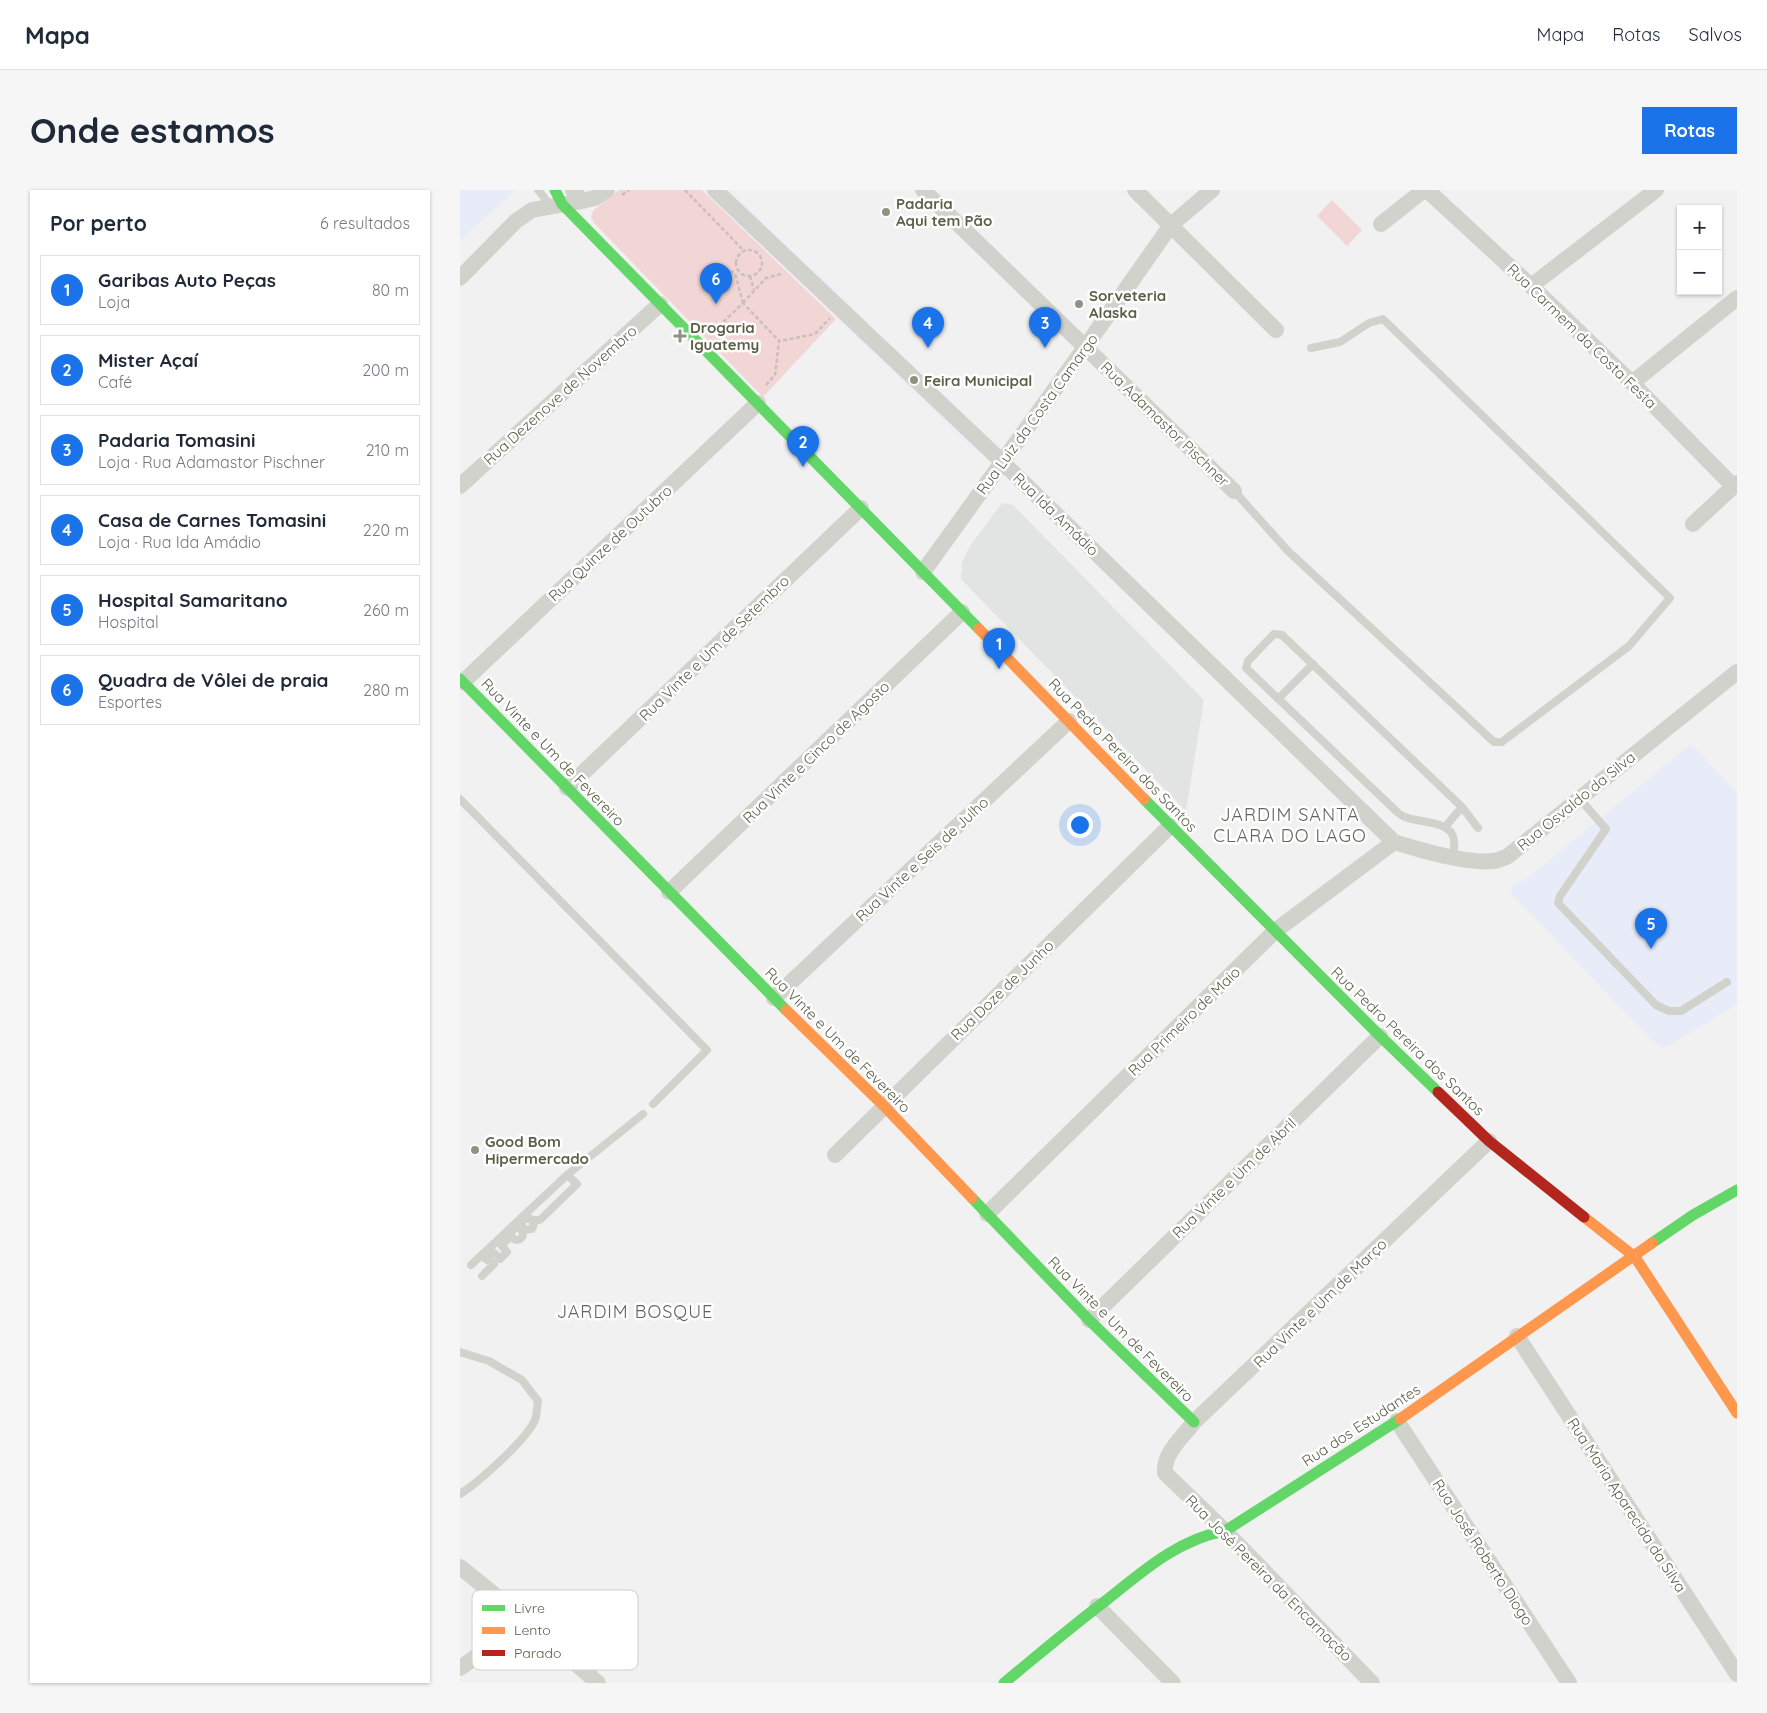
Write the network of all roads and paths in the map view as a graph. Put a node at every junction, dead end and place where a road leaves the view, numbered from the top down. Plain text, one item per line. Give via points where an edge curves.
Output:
1 (538, 190) edge
2 (607, 190) edge
3 (685, 190) edge
4 (715, 190) edge
5 (923, 190) edge
6 (1135, 190) edge
7 (1212, 190) edge
8 (1426, 190) edge
9 (1656, 190) edge
10 (577, 195) edge
11 (556, 200) edge
12 (1381, 224) dead end
13 (1171, 225) junction
14 (744, 251) junction
15 (724, 268) dead end
16 (785, 274) dead end
17 (750, 276) junction
18 (460, 278) edge
19 (1531, 286) junction
20 (754, 290) junction
21 (1737, 298) edge
22 (743, 303) junction
23 (660, 304) junction
24 (824, 312) dead end
25 (1276, 330) dead end
26 (709, 336) dead end
27 (779, 341) junction
28 (1086, 346) junction
29 (1311, 348) dead end
30 (775, 375) dead end
31 (1632, 384) junction
32 (758, 403) junction
33 (1002, 462) junction
34 (1735, 484) edge
35 (460, 486) edge
36 (1234, 491) joint
37 (861, 508) junction
38 (1693, 524) dead end
39 (922, 572) junction
40 (962, 612) junction
41 (1313, 664) junction
42 (1735, 677) edge
43 (462, 680) edge
44 (1278, 699) junction
45 (1069, 721) junction
46 (567, 788) junction
47 (1579, 798) junction
48 (460, 799) edge
49 (1462, 807) junction
50 (1170, 826) junction
51 (1445, 826) junction
52 (1478, 828) dead end
53 (1394, 842) junction
54 (1453, 857) junction
55 (669, 892) junction
56 (1275, 931) junction
57 (1727, 982) dead end
58 (774, 998) junction
59 (1380, 1036) junction
60 (653, 1104) dead end
61 (884, 1106) junction
62 (643, 1114) dead end
63 (1489, 1141) junction
64 (835, 1155) dead end
65 (567, 1175) junction
66 (1737, 1190) edge
67 (987, 1214) junction
68 (1635, 1257) junction
69 (471, 1265) dead end
70 (482, 1276) dead end
71 (1089, 1320) junction
72 (1517, 1336) junction
73 (460, 1352) edge
74 (1737, 1413) edge
75 (1397, 1421) junction
76 (1194, 1422) junction
77 (1164, 1473) joint
78 (460, 1494) edge
79 (1225, 1531) junction
80 (460, 1567) edge
81 (489, 1590) edge
82 (1097, 1606) junction
83 (472, 1660) edge
84 (460, 1668) edge
85 (583, 1670) edge
86 (1737, 1674) edge
87 (598, 1683) edge
88 (1004, 1683) edge
89 (1173, 1683) edge
90 (1372, 1683) edge
91 (1569, 1683) edge

1 - 11 lane
2 - 10 street via 594,198
3 - 14 path
4 - 33 street, Rua Ida Amádio
5 - 28 street, Rua Adamastor Pischner
6 - 13 street
7 - 13 street, Rua Luiz da Costa Camargo
8 - 12 street
8 - 19 street, Rua Carmem da Costa Festa
9 - 19 street
10 - 11 street
11 - 18 street via 516,221
11 - 23 street, Rua Pedro Pereira dos Santos
13 - 25 street
13 - 28 street, Rua Luiz da Costa Camargo
14 - 17 path via 737,256 737,268
14 - 17 path via 753,250 762,260 758,272
15 - 22 path via 735,273
16 - 20 path via 766,278
17 - 20 path
19 - 31 street, Rua Carmem da Costa Festa
20 - 22 path
21 - 31 street
22 - 26 path
22 - 27 path
23 - 32 street, Rua Pedro Pereira dos Santos
23 - 35 street, Rua Dezenove de Novembro
24 - 27 path via 830,318 815,334
27 - 30 path
28 - 33 street, Rua Luiz da Costa Camargo
28 - 36 street, Rua Adamastor Pischner
29 - 36 lane via 1340,342 1369,323 1383,319 1670,598 1629,646 1502,742 1494,742 1288,551
31 - 34 street, Rua Carmem da Costa Festa
32 - 37 street, Rua Pedro Pereira dos Santos
32 - 43 street, Rua Quinze de Outubro
33 - 39 street, Rua Luiz da Costa Camargo
33 - 53 street, Rua Ida Amádio
34 - 38 street
37 - 39 street, Rua Pedro Pereira dos Santos
37 - 46 street, Rua Vinte e Um de Setembro
39 - 40 street, Rua Pedro Pereira dos Santos
40 - 45 street, Rua Pedro Pereira dos Santos
40 - 55 street, Rua Vinte e Cinco de Agosto
41 - 44 lane
41 - 44 lane via 1282,634 1274,634 1246,668
41 - 49 lane
42 - 47 street, Rua Osvaldo da Silva
43 - 46 street, Rua Vinte e Um de Fevereiro
44 - 51 lane via 1395,810 1410,819
45 - 50 street, Rua Pedro Pereira dos Santos
45 - 58 street, Rua Vinte e Seis de Julho
46 - 55 street, Rua Vinte e Um de Fevereiro
47 - 54 street, Rua Osvaldo da Silva via 1508,856 1480,862
47 - 57 lane via 1606,829 1558,903 1656,1005 1669,1011 1681,1011
48 - 60 lane via 707,1050
49 - 51 lane
49 - 52 lane
50 - 56 street, Rua Pedro Pereira dos Santos
50 - 61 street, Rua Doze de Junho
51 - 54 lane via 1454,840
53 - 54 street, Rua Osvaldo da Silva
53 - 56 street, Rua Primeiro de Maio
55 - 58 street, Rua Vinte e Um de Fevereiro
56 - 59 street, Rua Pedro Pereira dos Santos
56 - 67 street, Rua Primeiro de Maio
58 - 61 street, Rua Vinte e Um de Fevereiro
59 - 63 street, Rua Pedro Pereira dos Santos
59 - 71 street, Rua Vinte e Um de Abril
61 - 64 street, Rua Doze de Junho
61 - 67 street, Rua Vinte e Um de Fevereiro
62 - 65 lane
63 - 68 street, Rua Pedro Pereira dos Santos
63 - 76 street, Rua Vinte e Um de Março
65 - 69 lane
65 - 70 lane via 577,1184 540,1220 524,1219 522,1230 515,1228 512,1236 501,1244 507,1252 500,1259 493,1252 486,1258 494,1264
66 - 68 street, Rua dos Estudantes via 1693,1215
67 - 71 street, Rua Vinte e Um de Fevereiro
68 - 72 street, Rua dos Estudantes
68 - 74 street, Rua Pedro Pereira dos Santos
71 - 76 street, Rua Vinte e Um de Fevereiro
72 - 75 street, Rua dos Estudantes
72 - 86 street, Rua Maria Aparecida da Silva
73 - 78 lane via 489,1361 522,1380 538,1401 535,1419 523,1436 476,1484
75 - 79 street, Rua dos Estudantes
75 - 91 street, Rua José Roberto Diogo
76 - 77 street, Rua Vinte e Um de Março via 1167,1457
77 - 79 street, Rua José Pereira da Encarnação
79 - 82 street, Rua dos Estudantes via 1199,1537 1174,1550
79 - 90 street, Rua José Pereira da Encarnação
80 - 81 street
82 - 88 street, Rua dos Estudantes
82 - 89 street
83 - 84 street
85 - 87 street

